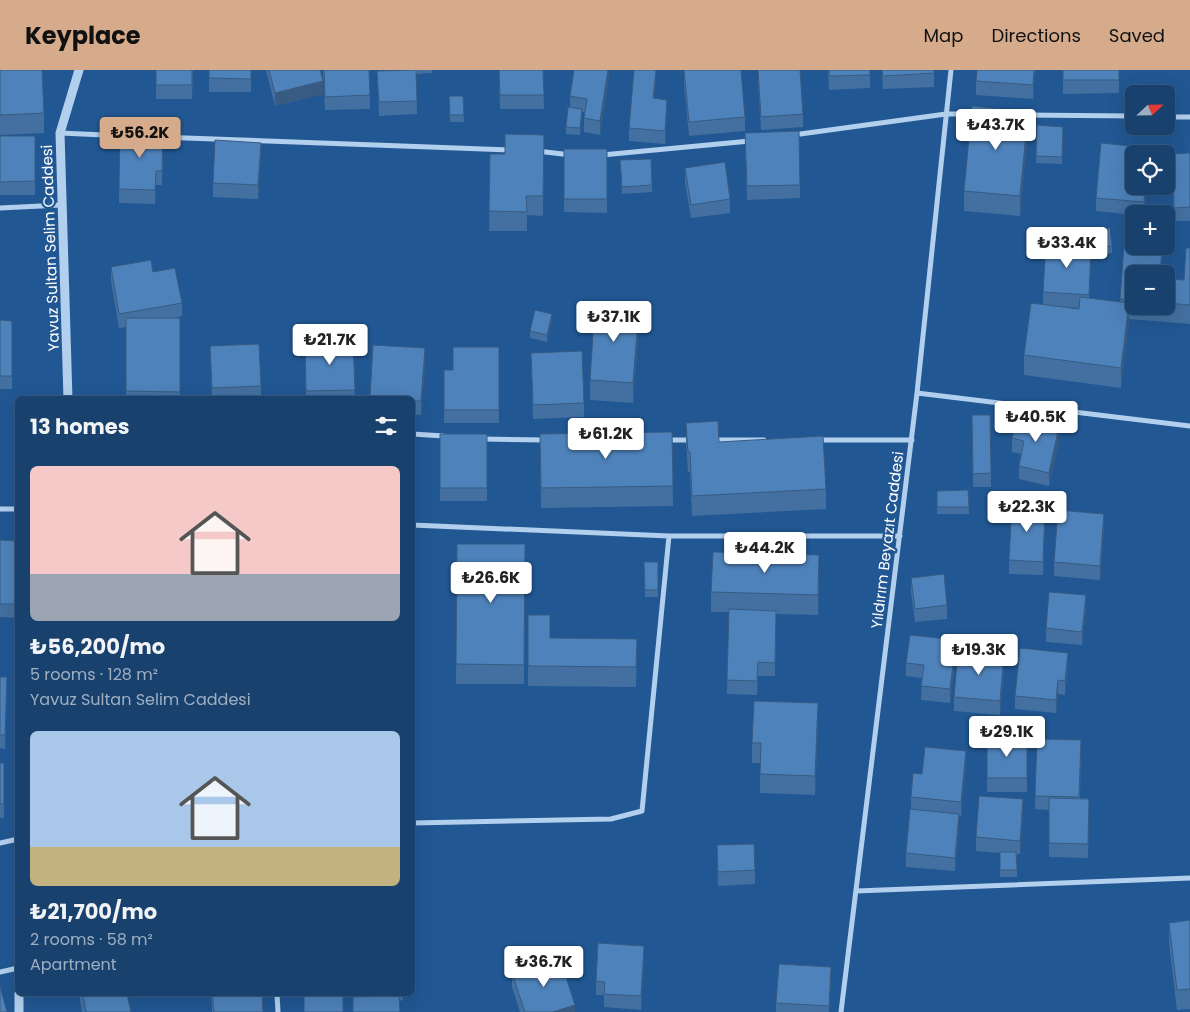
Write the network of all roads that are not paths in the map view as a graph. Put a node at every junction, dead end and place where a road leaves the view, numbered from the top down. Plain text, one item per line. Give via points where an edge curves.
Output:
1 (79, 70) edge
2 (951, 70) edge
3 (946, 114) junction
4 (986, 115) edge
5 (1015, 115) edge
6 (1125, 116) edge
7 (1175, 117) edge
8 (1190, 117) edge
9 (60, 133) junction
10 (138, 136) edge
11 (148, 136) edge
12 (786, 136) edge
13 (757, 140) edge
14 (520, 150) edge
15 (530, 151) edge
16 (579, 155) edge
17 (597, 156) edge
18 (61, 205) junction
19 (0, 208) edge
20 (917, 393) junction
21 (68, 396) edge
22 (1190, 426) edge
23 (415, 434) edge
24 (450, 437) edge
25 (478, 439) edge
26 (556, 440) edge
27 (665, 440) edge
28 (695, 440) edge
29 (704, 440) edge
30 (774, 440) edge
31 (813, 440) edge
32 (912, 440) junction
33 (0, 509) edge
34 (15, 509) edge
35 (415, 525) edge
36 (669, 536) junction
37 (900, 536) junction
38 (415, 823) edge
39 (15, 840) edge
40 (0, 843) edge
41 (1190, 878) edge
42 (856, 891) junction
43 (15, 969) edge
44 (0, 972) edge
45 (19, 996) edge
46 (277, 996) edge
47 (19, 1012) edge
48 (278, 1012) edge
49 (841, 1012) edge

1 - 9 street, Yavuz Sultan Selim Caddesi
2 - 3 street, Yıldırım Beyazıt Caddesi
3 - 4 street
3 - 12 street
3 - 20 street, Yıldırım Beyazıt Caddesi
5 - 6 street
7 - 8 street
9 - 10 street
9 - 18 street, Yavuz Sultan Selim Caddesi
11 - 14 street
13 - 17 street
15 - 16 street
18 - 19 street
18 - 21 street, Yavuz Sultan Selim Caddesi
20 - 22 street
20 - 32 street, Yıldırım Beyazıt Caddesi
23 - 24 street
25 - 26 street
27 - 28 street
29 - 30 street
31 - 32 street
32 - 37 street, Yıldırım Beyazıt Caddesi
33 - 34 street
35 - 36 street
36 - 37 street
36 - 38 street via 642,811 611,818
37 - 42 street, Yıldırım Beyazıt Caddesi
39 - 40 street
41 - 42 street
42 - 49 street, Yıldırım Beyazıt Caddesi
43 - 44 street
45 - 47 street
46 - 48 street

